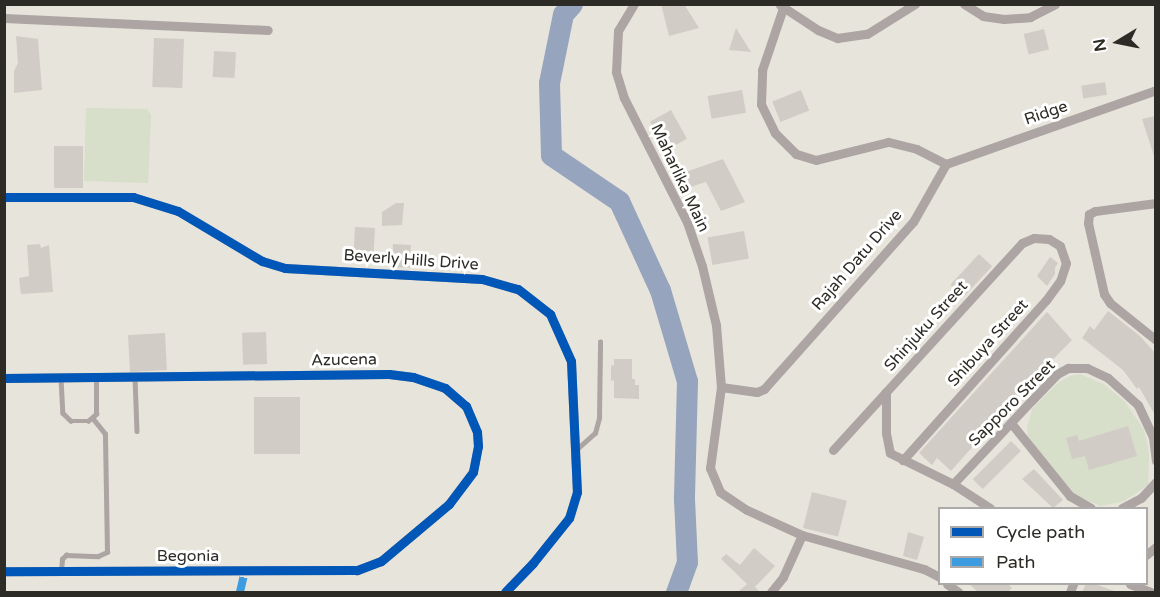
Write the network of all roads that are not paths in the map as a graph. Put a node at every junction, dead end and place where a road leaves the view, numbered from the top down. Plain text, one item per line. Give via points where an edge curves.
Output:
1 (634, 4) edge
2 (915, 4) edge
3 (964, 4) edge
4 (1055, 4) edge
5 (782, 5) edge
6 (4, 18) edge
7 (268, 30) dead end
8 (1155, 90) edge
9 (946, 164) junction
10 (4, 197) edge
11 (1155, 202) edge
12 (1049, 239) joint
13 (1155, 340) edge
14 (600, 342) dead end
15 (135, 377) junction
16 (4, 378) edge
17 (61, 378) junction
18 (96, 378) junction
19 (721, 387) junction
20 (886, 392) junction
21 (93, 420) junction
22 (1011, 423) junction
23 (137, 431) dead end
24 (577, 449) junction
25 (833, 450) dead end
26 (903, 460) junction
27 (1155, 461) edge
28 (1155, 482) edge
29 (953, 484) junction
30 (988, 507) edge
31 (1089, 507) edge
32 (1124, 507) edge
33 (802, 535) junction
34 (371, 566) joint
35 (4, 571) edge
36 (62, 571) junction
37 (938, 576) edge
38 (1133, 585) edge
39 (505, 592) edge
40 (771, 592) edge
41 (1151, 592) edge

1 - 19 street, Maharlika Main via 618,31 616,72 624,98 687,222 716,325
2 - 5 street via 854,38 837,38 818,30
3 - 4 street via 983,16 1004,19 1030,17
5 - 9 street via 762,70 761,104 775,134 796,154 816,160 888,142 917,149
6 - 7 street
8 - 9 street, Ridge
9 - 19 street, Rajah Datu Drive via 913,222 764,389 757,392
10 - 24 street, Beverly Hills Drive via 133,197 178,211 262,261 285,268 482,279 518,289 550,314 572,361
11 - 13 street via 1095,211 1089,214 1088,223 1104,294
12 - 20 street, Shinjuku Street via 1034,238 1022,243
12 - 26 street, Shibuya Street via 1060,246 1066,263 1060,281
14 - 24 lane via 599,418 595,433
15 - 18 street, Azucena
15 - 23 lane
15 - 34 street, Azucena via 389,374 430,382 457,397 466,406 477,432 473,472 449,504
16 - 17 street, Azucena
17 - 18 street, Azucena
17 - 21 lane via 66,418
18 - 21 lane
19 - 33 street, Maharlika Main via 710,468 720,492 747,510
20 - 25 street, Shinjuku Street
20 - 26 street via 887,446 890,453
21 - 36 lane via 105,434 107,552 98,556 66,555
22 - 27 street, Sapporo Street via 1058,374 1068,368 1087,368 1108,378 1138,405 1153,437
22 - 29 street, Sapporo Street
22 - 31 street via 1070,496
24 - 39 street, Beverly Hills Drive via 577,492 569,518
26 - 29 street
28 - 32 street via 1141,498
29 - 30 street
33 - 37 street, Maharlika Main via 924,569
33 - 40 street via 783,578
34 - 36 street, Begonia via 357,570
35 - 36 street, Begonia
38 - 41 street

